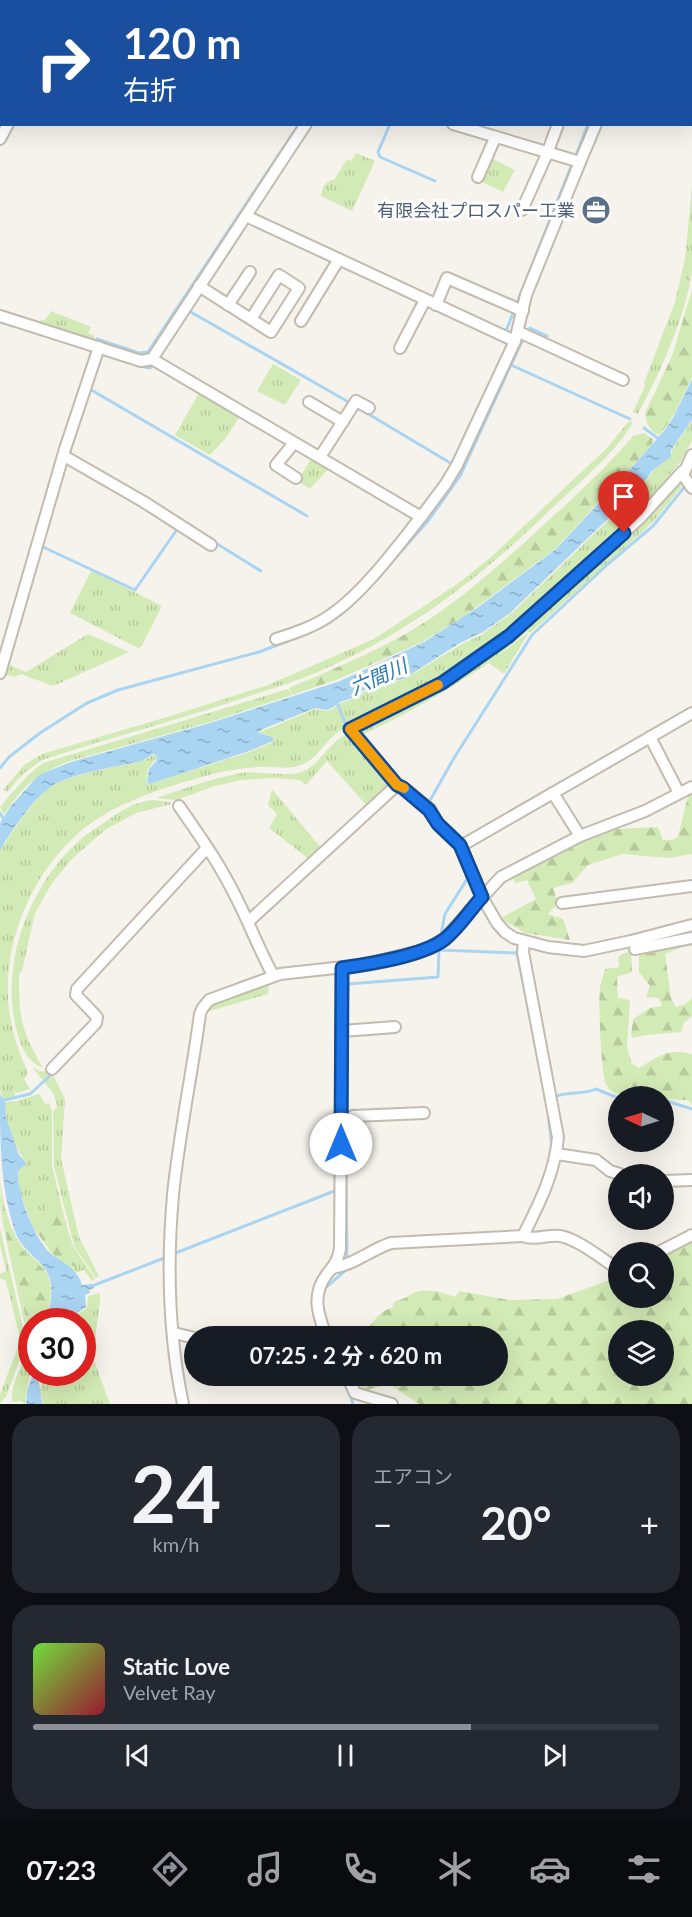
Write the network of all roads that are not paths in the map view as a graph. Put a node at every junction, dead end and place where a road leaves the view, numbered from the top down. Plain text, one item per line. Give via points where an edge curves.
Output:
1 (305, 126) edge
2 (460, 126) edge
3 (557, 126) edge
4 (595, 126) edge
5 (495, 138) junction
6 (547, 154) junction
7 (575, 161) junction
8 (478, 177) dead end
9 (522, 210) dead end
10 (250, 217) junction
11 (339, 259) junction
12 (250, 272) dead end
13 (203, 288) junction
14 (425, 300) junction
15 (437, 302) junction
16 (228, 305) junction
17 (518, 308) junction
18 (0, 316) edge
19 (251, 320) junction
20 (301, 321) dead end
21 (517, 337) junction
22 (400, 348) dead end
23 (96, 349) junction
24 (155, 360) junction
25 (623, 380) dead end
26 (309, 402) dead end
27 (369, 408) dead end
28 (344, 422) junction
29 (294, 442) junction
30 (692, 455) edge
31 (64, 456) junction
32 (320, 457) junction
33 (296, 478) dead end
34 (687, 481) edge
35 (421, 517) junction
36 (211, 544) dead end
37 (276, 639) dead end
38 (0, 673) edge
39 (692, 713) edge
40 (650, 737) junction
41 (395, 787) junction
42 (692, 787) edge
43 (553, 793) junction
44 (679, 793) junction
45 (179, 806) dead end
46 (580, 836) junction
47 (460, 844) junction
48 (207, 848) junction
49 (692, 886) edge
50 (482, 897) junction
51 (562, 903) dead end
52 (250, 924) junction
53 (692, 925) edge
54 (692, 938) edge
55 (524, 942) junction
56 (635, 949) dead end
57 (342, 968) junction
58 (273, 975) junction
59 (395, 1027) dead end
60 (345, 1030) junction
61 (52, 1068) dead end
62 (424, 1113) dead end
63 (344, 1122) junction
64 (557, 1154) junction
65 (608, 1169) edge
66 (692, 1180) edge
67 (674, 1181) edge
68 (523, 1236) junction
69 (692, 1236) edge
70 (674, 1245) edge
71 (608, 1263) edge
72 (332, 1268) junction
73 (322, 1326) edge
74 (174, 1333) junction
75 (184, 1335) edge
76 (356, 1398) edge
77 (183, 1404) edge
78 (392, 1404) edge

1 - 10 street
2 - 5 street
3 - 6 street
4 - 7 street
5 - 6 street
5 - 8 street
6 - 7 street
6 - 9 street
7 - 17 street via 526,296
10 - 11 street
10 - 13 street
11 - 14 street
11 - 20 street
12 - 16 street
13 - 16 street
13 - 24 street
14 - 15 street
14 - 22 street
15 - 17 street via 447,278
15 - 21 street
16 - 19 street
17 - 21 street
18 - 23 street
19 - 19 street via 271,332 299,288 279,275
21 - 25 street
21 - 35 street via 457,465
23 - 24 street via 141,361
23 - 31 street
24 - 29 street
26 - 28 street
27 - 28 street via 356,401
28 - 32 street
29 - 32 street
29 - 33 street via 276,465
30 - 34 street
31 - 36 street
31 - 38 street
32 - 35 street
34 - 41 street via 509,636 442,683 350,729
35 - 37 street via 359,590 333,614
39 - 40 street
40 - 43 street
40 - 44 street
41 - 47 street via 403,788 423,804
41 - 52 street
42 - 44 street
43 - 46 street
43 - 47 street
44 - 46 street
45 - 48 street
46 - 50 street via 501,877
47 - 50 street
48 - 52 street
48 - 61 street via 77,989 76,996 97,1017 96,1023
49 - 51 street
50 - 55 street via 505,932
50 - 57 street via 435,945
52 - 58 street
53 - 55 street via 584,951
54 - 56 street
55 - 64 street via 558,1137
57 - 58 street
57 - 60 street
58 - 74 street via 209,1000 202,1009 175,1178 170,1256
59 - 60 street
60 - 63 street
62 - 63 street via 353,1116
63 - 72 street via 340,1250
64 - 65 street via 596,1160
64 - 68 street via 543,1196
66 - 67 street
68 - 71 street via 569,1238
68 - 72 street via 392,1243
69 - 70 street
72 - 73 street via 317,1294
74 - 75 street
74 - 77 street
76 - 78 street

